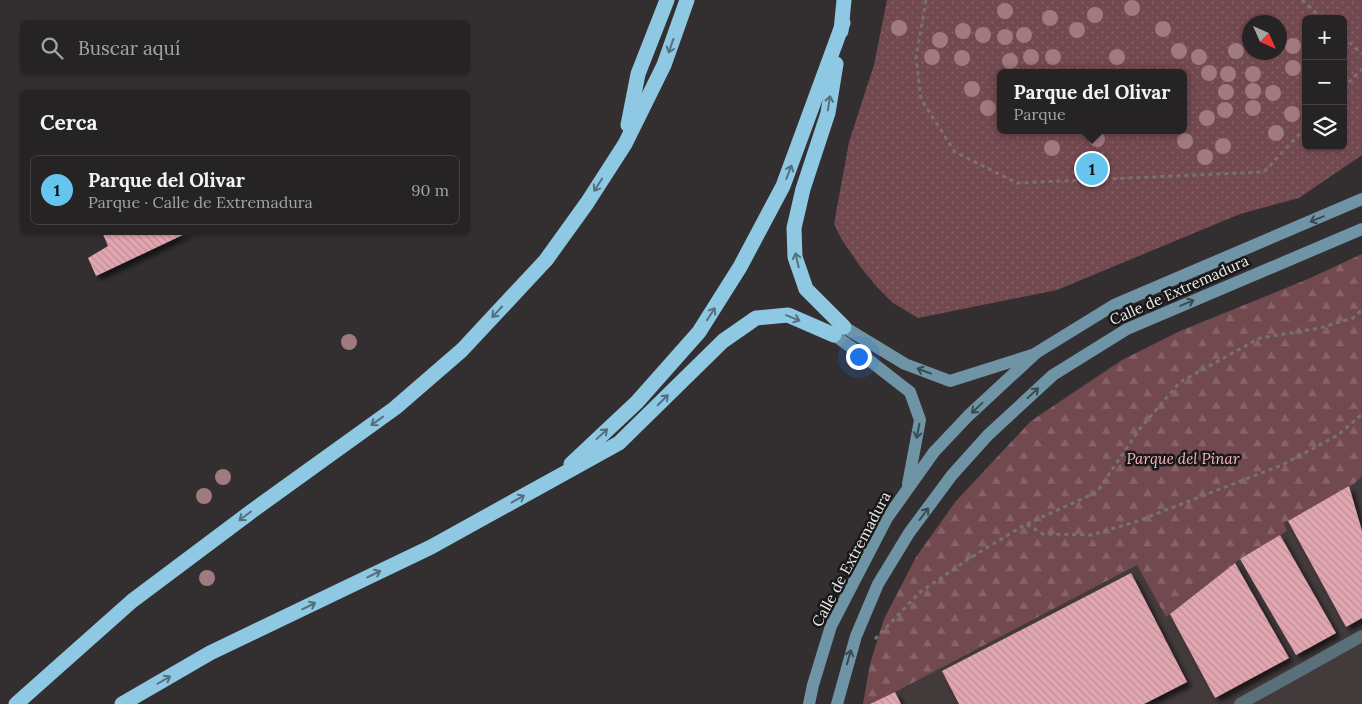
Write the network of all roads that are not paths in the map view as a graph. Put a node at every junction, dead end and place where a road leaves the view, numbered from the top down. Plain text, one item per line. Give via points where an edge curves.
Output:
1 (667, 0) edge
2 (687, 0) edge
3 (844, 0) edge
4 (843, 23) junction
5 (625, 144) junction
6 (1362, 199) edge
7 (1362, 229) edge
8 (839, 331) junction
9 (1036, 353) junction
10 (554, 479) junction
11 (907, 488) junction
12 (1362, 636) edge
13 (16, 704) edge
14 (122, 704) edge
15 (809, 704) edge
16 (837, 704) edge
17 (1240, 704) edge

1 - 5 highway via 638,74
2 -> 5 highway via 664,65
3 - 4 highway
8 -> 4 highway via 806,289 795,257 794,228 828,113
10 -> 4 highway via 637,402 699,332 740,267 783,186
5 -> 13 highway via 546,260 462,350 395,408 132,601
6 -> 9 main road, Calle de Extremadura via 1114,305
16 -> 7 main road, Calle de Extremadura via 856,636 878,584 910,533 952,475 988,434 1053,375 1127,329
9 -> 8 main road, Calle de Extremadura via 950,381 905,364
10 -> 8 highway via 619,443 723,341 756,318 788,315
8 -> 11 main road, Calle de Extremadura via 865,357 910,392 920,420
9 -> 11 main road, Calle de Extremadura via 968,416 934,452
14 -> 10 highway via 210,653 431,547
11 - 15 main road, Calle de Extremadura via 887,518 831,626
12 - 17 street

